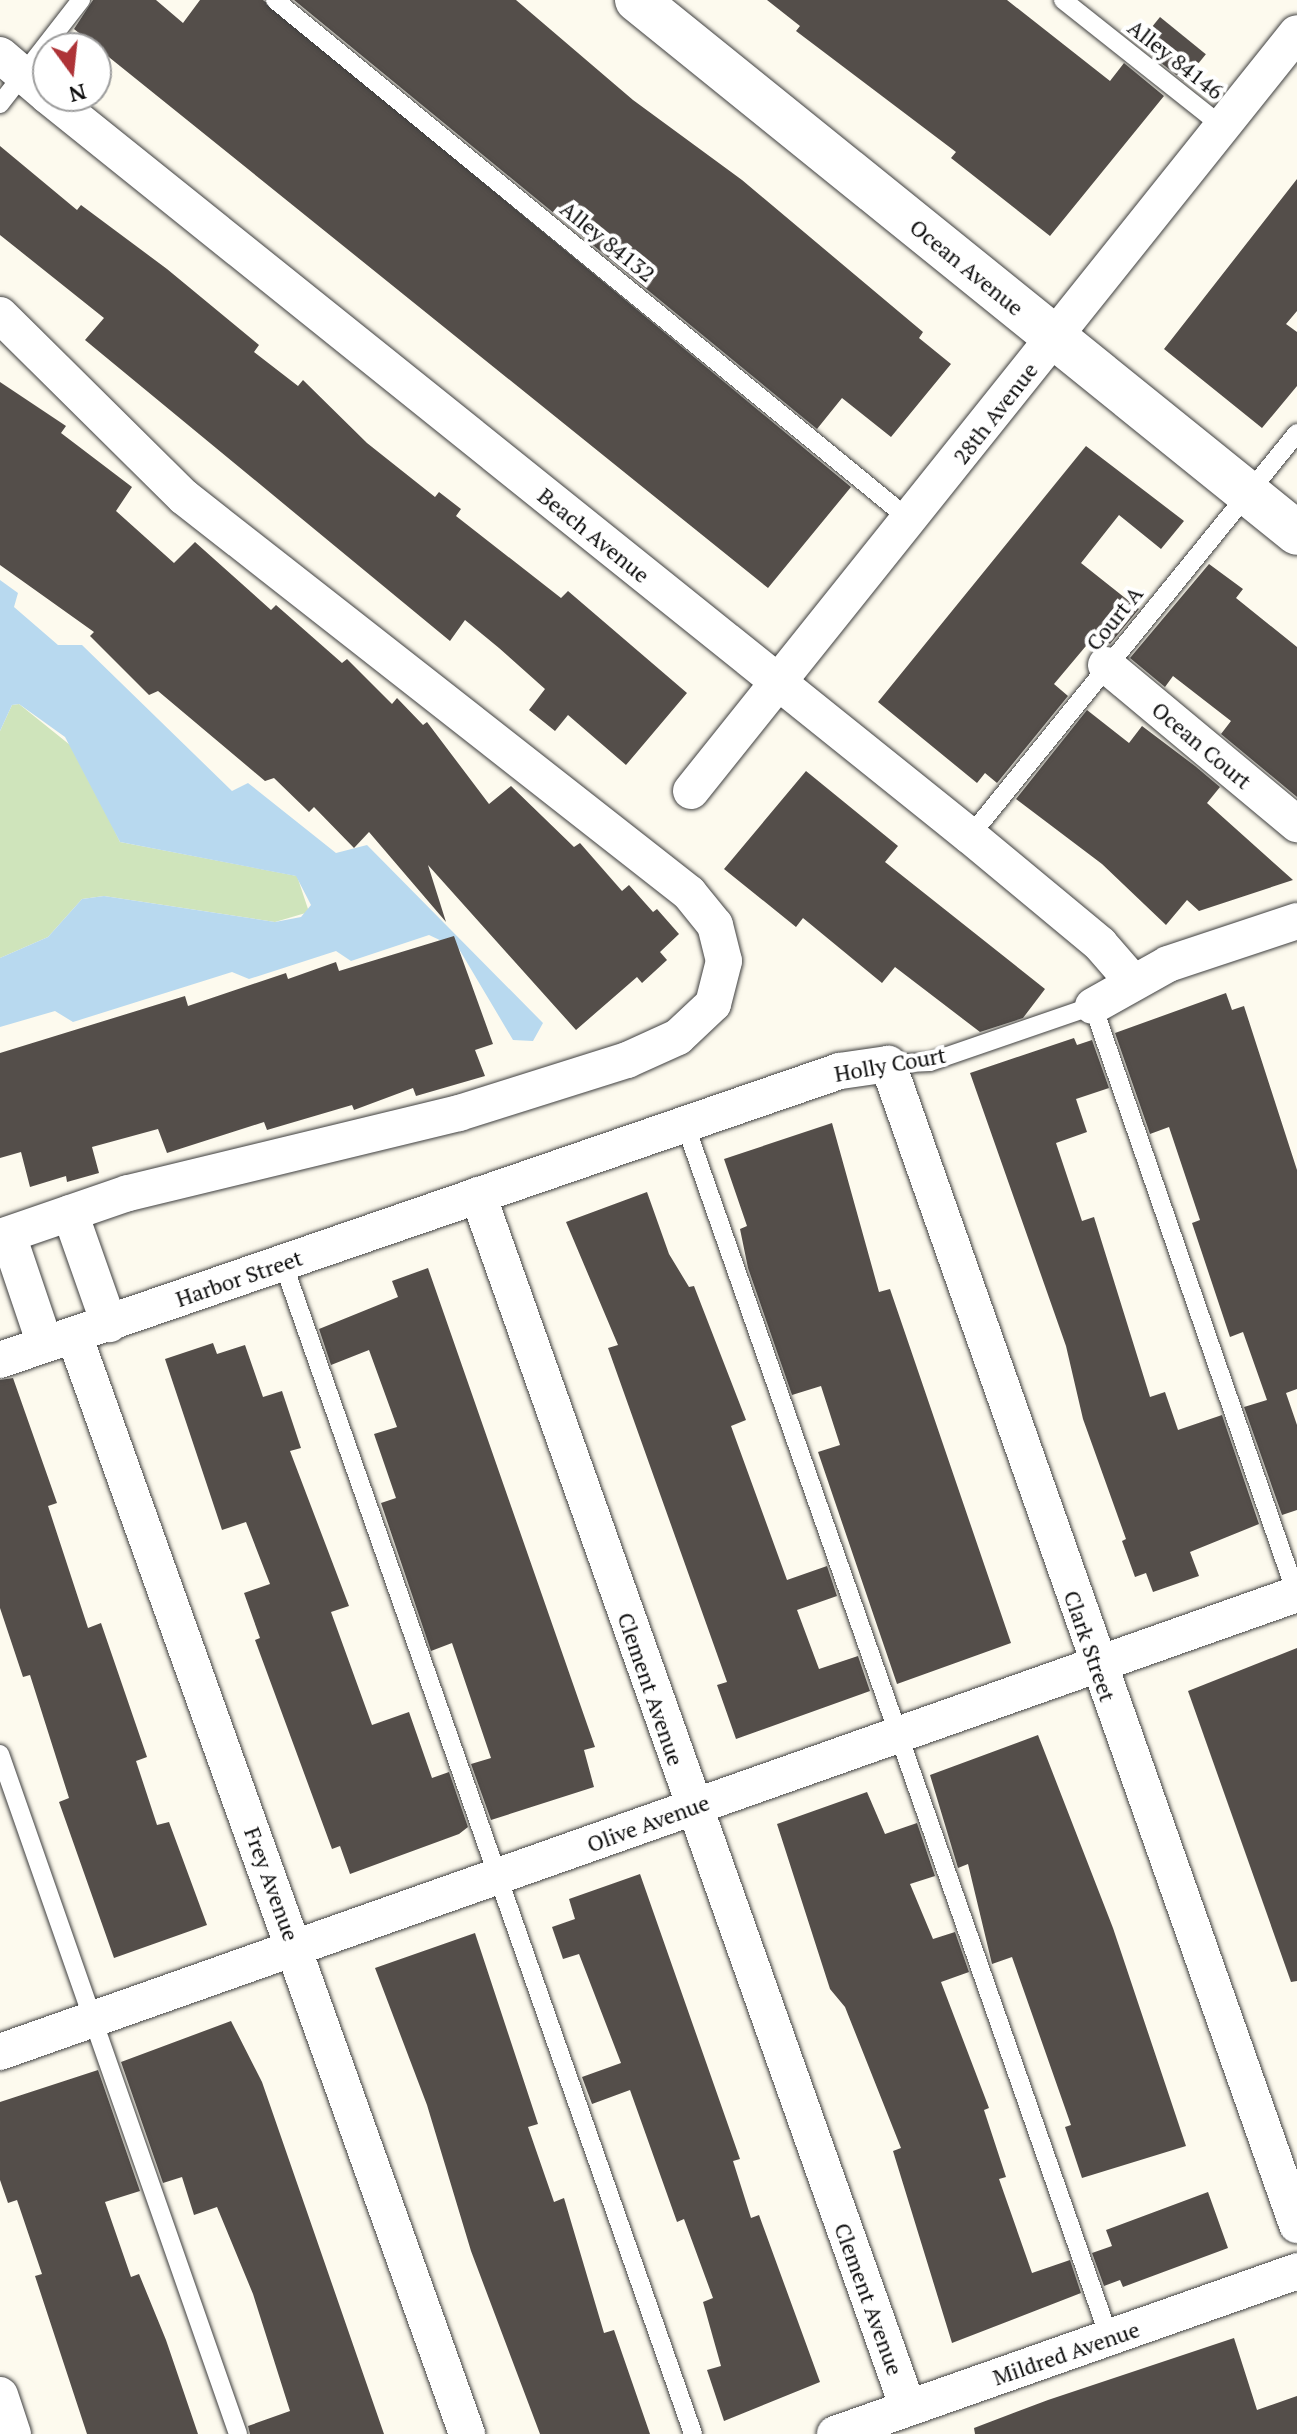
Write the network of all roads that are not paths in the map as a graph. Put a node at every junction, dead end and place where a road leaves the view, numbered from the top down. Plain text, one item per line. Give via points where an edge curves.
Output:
1 (81, 0) edge
2 (275, 0) edge
3 (637, 0) edge
4 (1063, 0) edge
5 (1297, 33) edge
6 (30, 80) edge
7 (0, 104) edge
8 (1222, 126) junction
9 (0, 315) edge
10 (1055, 338) junction
11 (1297, 433) edge
12 (1246, 494) junction
13 (910, 520) junction
14 (1297, 533) edge
15 (1106, 665) junction
16 (780, 684) junction
17 (691, 791) dead end
18 (1297, 824) edge
19 (970, 836) junction
20 (1295, 927) edge
21 (1133, 982) junction
22 (1093, 1006) junction
23 (888, 1064) junction
24 (685, 1124) junction
25 (478, 1195) junction
26 (70, 1213) junction
27 (4, 1236) edge
28 (283, 1263) junction
29 (109, 1324) junction
30 (60, 1340) junction
31 (0, 1360) edge
32 (1297, 1595) edge
33 (1097, 1665) junction
34 (896, 1735) junction
35 (0, 1754) edge
36 (693, 1807) junction
37 (494, 1877) junction
38 (295, 1948) junction
39 (92, 2019) junction
40 (0, 2052) edge
41 (1297, 2225) edge
42 (1297, 2271) edge
43 (1109, 2337) junction
44 (0, 2395) edge
45 (908, 2408) junction
46 (13, 2434) edge
47 (238, 2434) edge
48 (467, 2434) edge
49 (693, 2434) edge
50 (835, 2434) edge

1 - 6 lane
2 - 13 lane, Alley 84132
3 - 10 street, Ocean Avenue
4 - 8 lane, Alley 84146
5 - 8 street, 28th Avenue
6 - 7 lane
6 - 16 street, Beach Avenue
8 - 10 street, 28th Avenue
9 - 26 street via 184,497 689,893 715,925 724,961 713,1004 678,1037 627,1060 459,1113 128,1193
10 - 12 street, Ocean Avenue
10 - 13 street, 28th Avenue
11 - 12 lane, Court A
12 - 14 street, Ocean Avenue
12 - 15 lane, Court A
13 - 16 street, 28th Avenue
15 - 18 street, Ocean Court
15 - 19 lane, Court A
16 - 17 street, 28th Avenue
16 - 19 street, Beach Avenue
19 - 21 street, Beach Avenue via 1100,944
20 - 21 street, Holly Court via 1168,964
21 - 22 street, Holly Court
22 - 23 lane, Holly Court via 930,1062
22 - 32 lane
23 - 24 street, Holly Court via 840,1071
23 - 33 street, Clark Street
24 - 25 street, Holly Court
24 - 34 lane
25 - 28 street, Harbor Street
25 - 36 street, Clement Avenue
26 - 27 street
26 - 29 street
27 - 30 street, Frey Avenue
28 - 29 street, Harbor Street
28 - 37 lane
29 - 30 street, Harbor Street
30 - 31 street, Harbor Street
30 - 38 street, Frey Avenue
32 - 33 street, Olive Avenue
33 - 34 street, Olive Avenue
33 - 41 street, Clark Street
34 - 36 street, Olive Avenue
34 - 43 lane
35 - 39 lane
36 - 37 street, Olive Avenue
36 - 45 street, Clement Avenue
37 - 38 street, Olive Avenue
37 - 49 lane
38 - 39 street, Olive Avenue
38 - 48 street, Frey Avenue
39 - 40 street, Olive Avenue
39 - 47 lane
42 - 43 street, Mildred Avenue
43 - 45 street, Mildred Avenue
44 - 46 street
45 - 50 street, Mildred Avenue

